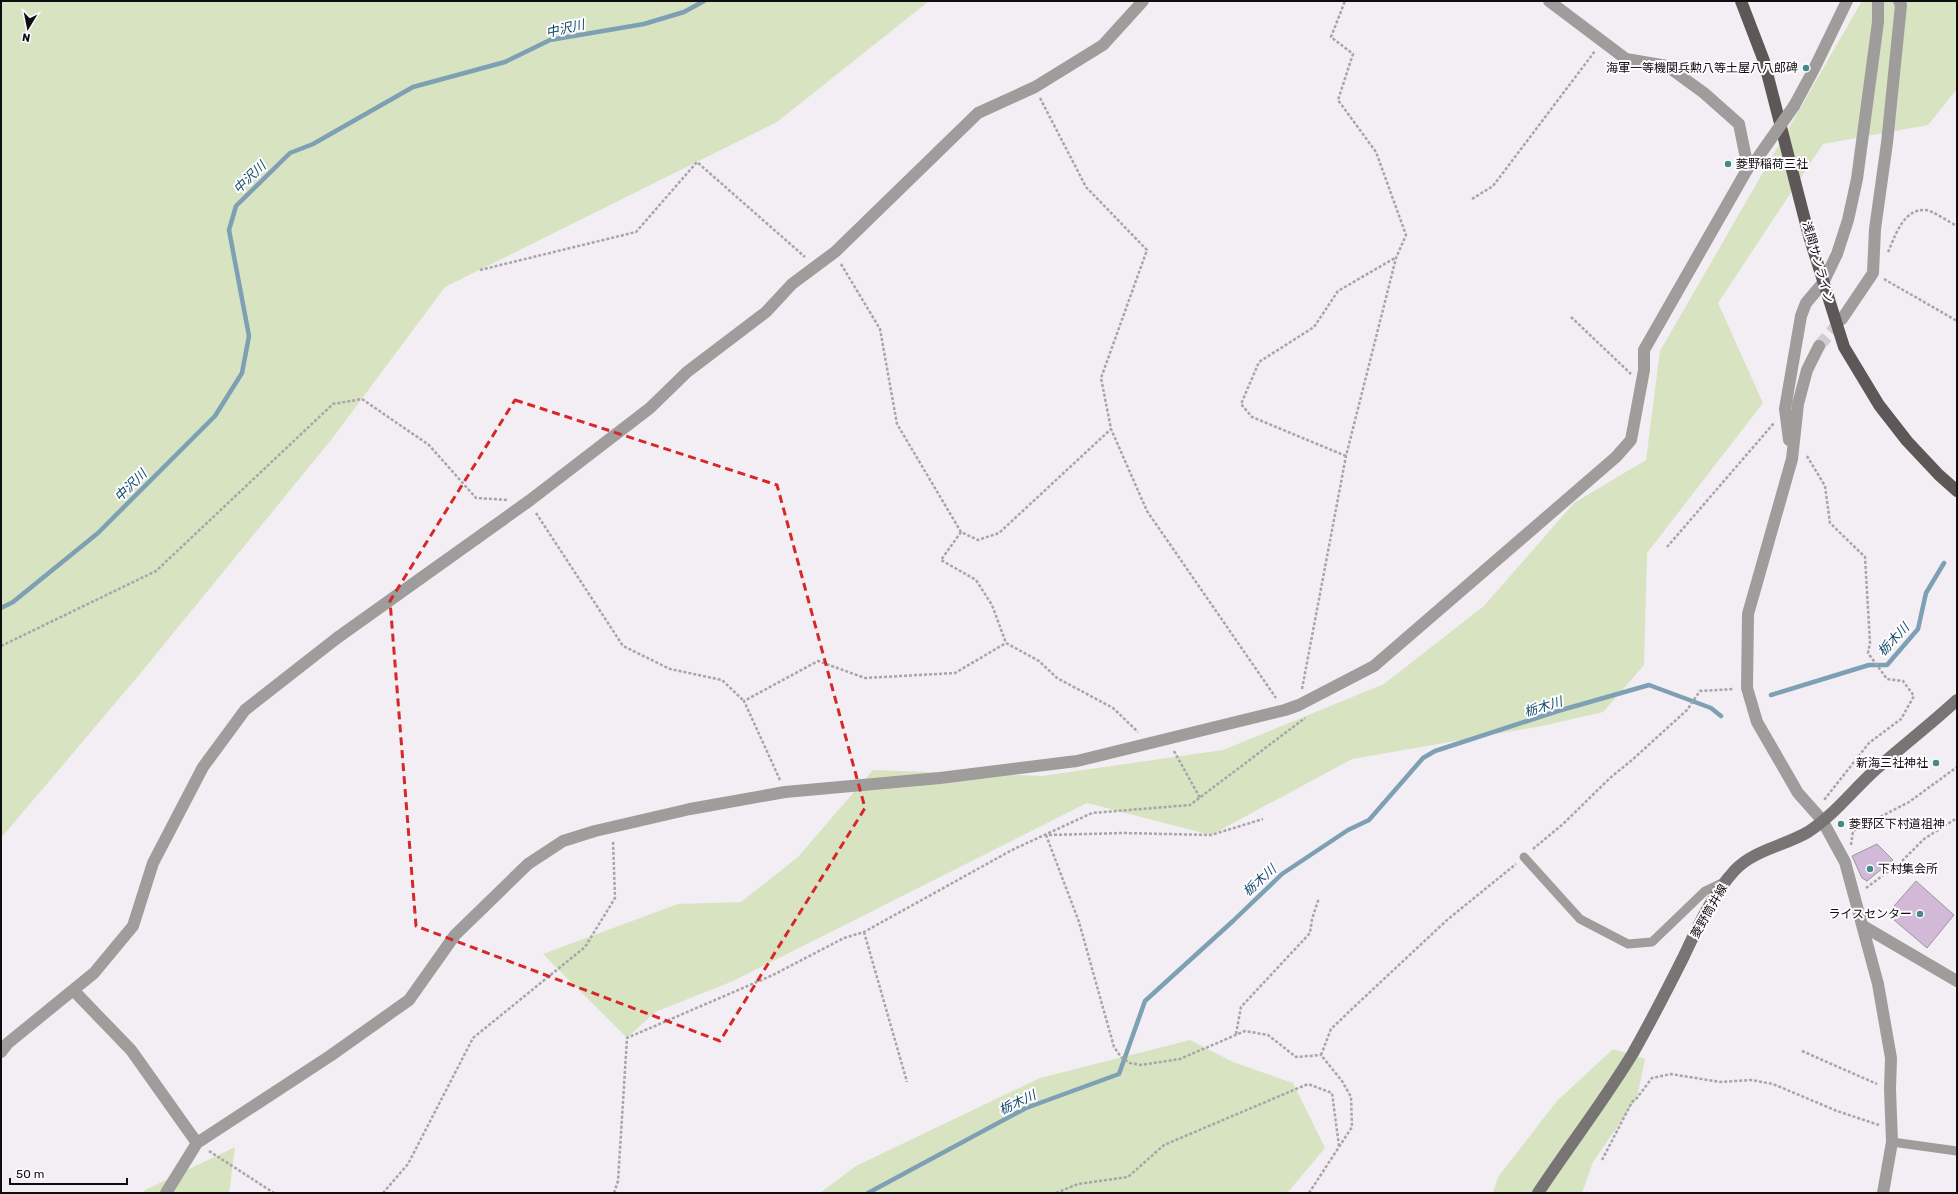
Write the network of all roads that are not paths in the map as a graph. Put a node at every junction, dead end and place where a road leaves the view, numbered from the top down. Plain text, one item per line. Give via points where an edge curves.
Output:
1 (1143, 1) edge
2 (1548, 1) edge
3 (1741, 1) edge
4 (1847, 1) edge
5 (1878, 1) edge
6 (1899, 1) edge
7 (1751, 166) junction
8 (1824, 283) junction
9 (1842, 319) tunnel mouth
10 (1819, 346) tunnel mouth
11 (1792, 459) junction
12 (1957, 491) edge
13 (1957, 700) edge
14 (1819, 816) junction
15 (1524, 857) road end
16 (1726, 881) junction
17 (1863, 926) junction
18 (1957, 981) edge
19 (74, 991) junction
20 (1, 1052) edge
21 (1892, 1142) junction
22 (197, 1143) junction
23 (1957, 1150) edge
24 (166, 1193) edge
25 (1538, 1193) edge
26 (1883, 1193) edge

1 - 19 street via 1103,45 1035,87 978,113 834,252 792,284 766,312 687,372 650,408 528,501 337,638 245,710 203,767 153,863 133,926 94,973
2 - 7 street via 1626,59 1666,66 1710,98 1739,124
3 - 8 main road, 浅間サンライン via 1764,61 1809,236
4 - 7 street, bridge via 1794,106
5 - 8 street via 1878,22 1857,179 1848,220
6 - 9 street via 1901,5 1887,143 1875,229 1873,273
7 - 22 street via 1644,350 1644,370 1631,440 1616,456 1374,666 1285,710 1077,761 940,778 785,792 690,809 563,841 528,864 455,935 409,1000 330,1056
8 - 11 street via 1806,303 1801,316 1785,409
8 - 12 main road, 浅間サンライン via 1844,347 1879,405 1907,441
10 - 11 street via 1807,370 1798,404
11 - 14 street via 1748,614 1747,688 1757,722 1798,793
13 - 14 main road, 菱野筒井線 via 1925,730
14 - 16 main road, 菱野筒井線 via 1808,832 1750,858
14 - 17 street via 1845,862
15 - 16 lane via 1580,920 1628,944 1652,942 1705,891
16 - 25 main road, 菱野筒井線 via 1703,916 1633,1053
17 - 18 street
17 - 21 street via 1878,984 1891,1058
19 - 20 street via 8,1043
19 - 22 street via 131,1050
21 - 23 lane
21 - 26 street
22 - 24 street

